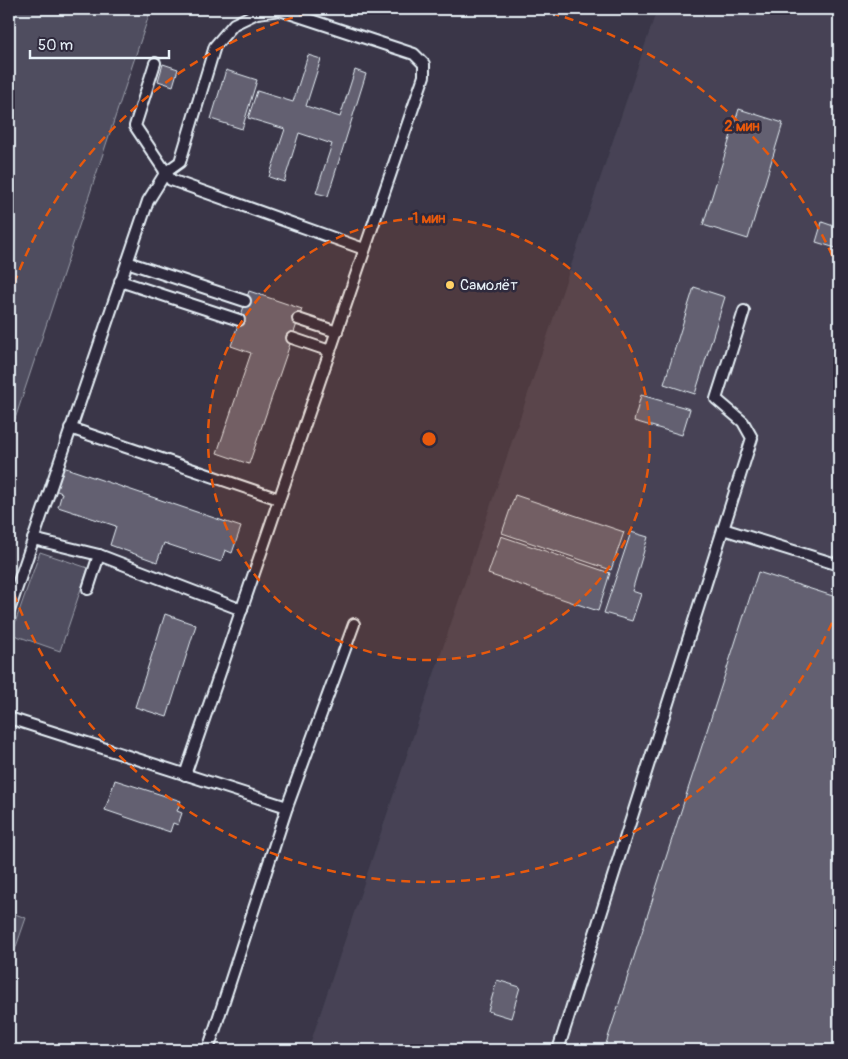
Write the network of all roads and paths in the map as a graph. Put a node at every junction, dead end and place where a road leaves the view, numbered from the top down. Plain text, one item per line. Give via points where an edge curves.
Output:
1 (155, 63) dead end
2 (166, 172) junction
3 (364, 249) junction
4 (127, 262) junction
5 (120, 281) junction
6 (245, 301) dead end
7 (744, 311) dead end
8 (298, 319) dead end
9 (239, 320) dead end
10 (337, 332) junction
11 (292, 338) dead end
12 (330, 351) junction
13 (70, 428) junction
14 (279, 499) junction
15 (723, 529) junction
16 (33, 539) junction
17 (99, 556) junction
18 (839, 565) edge
19 (88, 590) dead end
20 (242, 610) junction
21 (9, 611) edge
22 (354, 624) dead end
23 (9, 718) edge
24 (185, 775) junction
25 (287, 807) junction
26 (208, 1050) edge
27 (558, 1050) edge

1 - 2 lane via 135,126
2 - 3 lane via 171,180
2 - 3 lane via 180,162 215,46 234,24 257,13 280,10 414,54 424,64 424,76
2 - 4 lane via 148,201
3 - 10 lane
4 - 5 lane
4 - 6 lane
5 - 9 lane
5 - 13 lane
7 - 15 lane via 716,399 743,422 752,438
8 - 10 lane
10 - 12 lane
11 - 12 lane
12 - 14 lane
13 - 14 lane
13 - 16 lane
14 - 20 lane
15 - 18 lane
15 - 27 lane
16 - 17 lane
16 - 21 lane
17 - 19 lane
17 - 20 lane
20 - 24 lane
22 - 25 lane
23 - 24 lane
24 - 25 lane
25 - 26 lane

